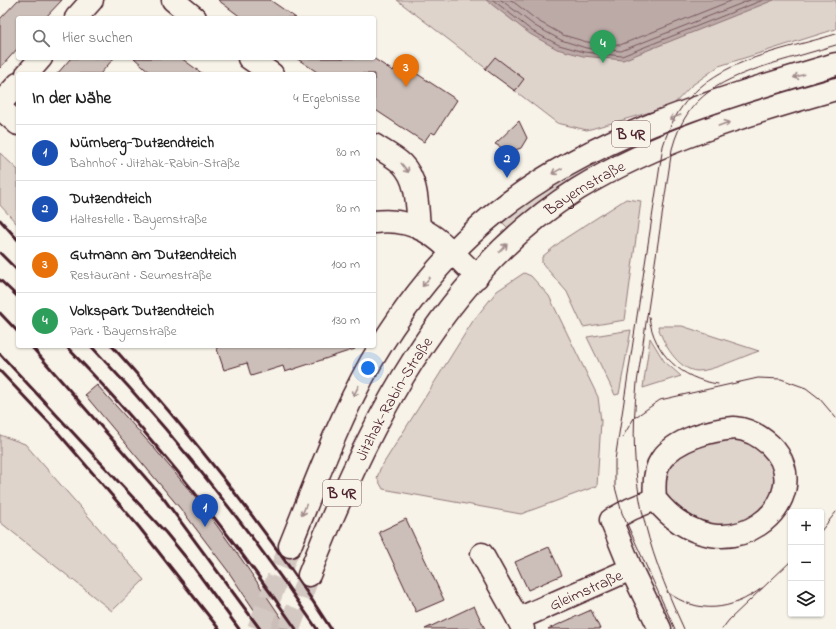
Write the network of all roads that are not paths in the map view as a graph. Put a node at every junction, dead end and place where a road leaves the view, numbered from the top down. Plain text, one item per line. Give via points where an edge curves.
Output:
1 (92, 0) edge
2 (173, 0) edge
3 (78, 16) edge
4 (193, 16) edge
5 (39, 60) edge
6 (252, 60) edge
7 (836, 64) edge
8 (28, 72) edge
9 (269, 72) edge
10 (16, 86) edge
11 (836, 88) edge
12 (0, 104) edge
13 (0, 108) edge
14 (16, 122) edge
15 (376, 146) edge
16 (376, 222) edge
17 (419, 227) junction
18 (452, 253) junction
19 (477, 277) junction
20 (655, 499) junction
21 (290, 546) tunnel mouth
22 (482, 554) dead end
23 (631, 569) junction
24 (308, 575) tunnel mouth
25 (521, 624) edge
26 (660, 629) edge

1 - 3 main road
2 - 4 main road
5 - 8 main road
6 - 9 main road
7 -> 18 main road, Bayernstraße / B 4R via 675,117 583,157 552,173 506,205
10 - 12 main road
19 -> 11 main road, Bayernstraße / B 4R via 509,242 531,224 572,193 618,166 692,135
13 - 14 main road
15 -> 17 main road via 402,164 409,173 416,196
16 - 17 main road via 403,222
17 - 18 main road
18 - 19 main road
18 -> 21 main road, Jitzhak-Rabin-Straße / B 4R via 416,295 368,368 340,424
19 - 24 main road, Jitzhak-Rabin-Straße / B 4R via 422,349 381,414 343,492
20 - 20 main road via 678,522 694,531 719,537 740,534 758,526 774,511 784,487 782,463 769,444 752,433 734,428 711,432 685,442 661,460 656,475
20 - 23 main road via 611,520
22 - 25 main road, Gleimstraße
23 - 25 main road, Gleimstraße
23 - 26 main road

